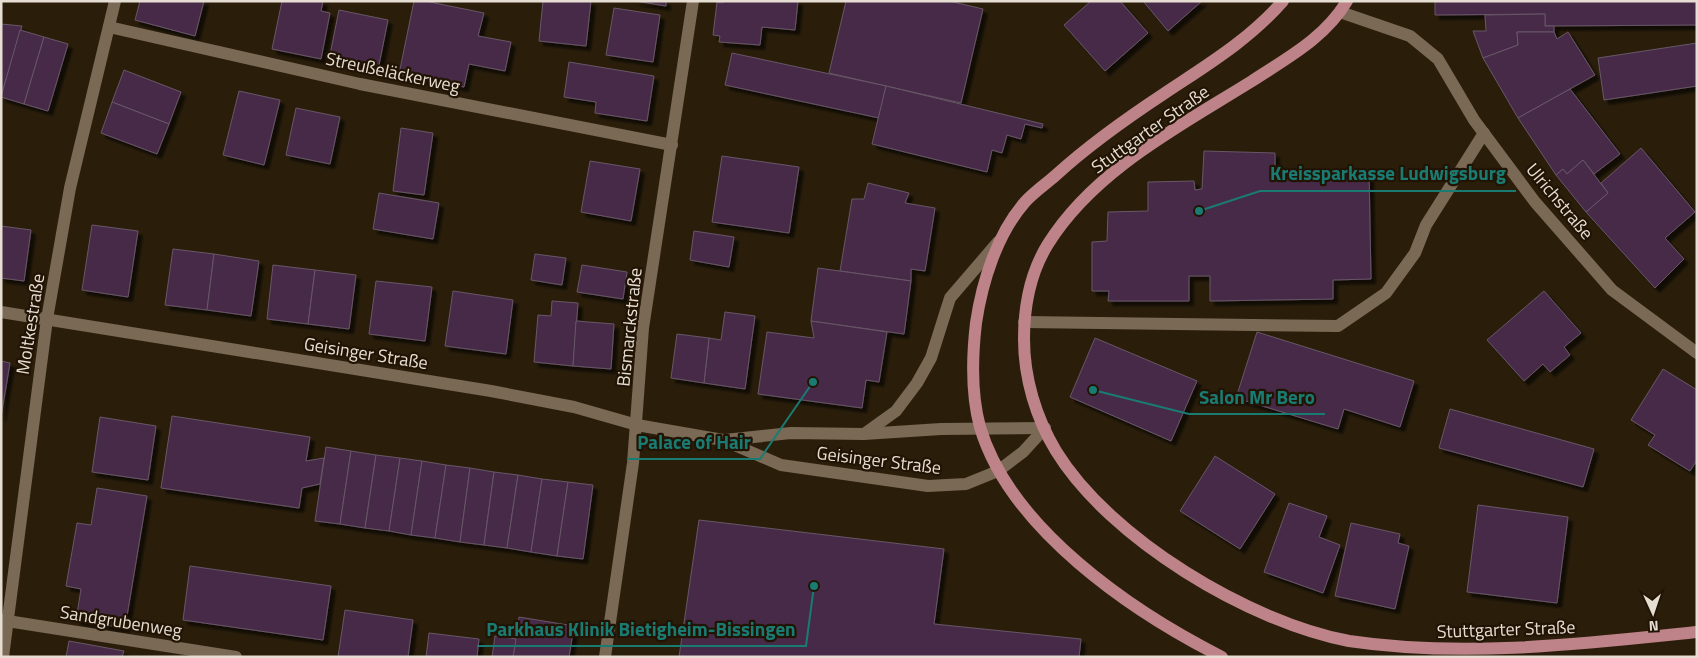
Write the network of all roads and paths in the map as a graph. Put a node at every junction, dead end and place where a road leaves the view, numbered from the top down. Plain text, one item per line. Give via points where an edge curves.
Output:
1 (115, 1) edge
2 (693, 1) edge
3 (1283, 1) edge
4 (1344, 7) edge
5 (109, 27) junction
6 (1484, 133) junction
7 (672, 145) junction
8 (1004, 234) junction
9 (1, 312) edge
10 (47, 319) junction
11 (1024, 322) junction
12 (1697, 353) edge
13 (637, 426) junction
14 (981, 428) junction
15 (1045, 428) junction
16 (864, 434) junction
17 (723, 440) junction
18 (998, 471) junction
19 (5, 621) edge
20 (1697, 632) edge
21 (3, 657) edge
22 (236, 657) edge
23 (605, 657) edge
24 (1222, 657) edge

1 - 5 street, Moltkestraße
2 - 7 street, Bismarckstraße
3 - 8 main road, Stuttgarter Straße via 1263,24 1233,48 1078,155 1025,202
4 - 6 street, Ulrichstraße via 1410,36 1438,59
4 - 11 main road, Stuttgarter Straße via 1322,33 1295,54 1143,150 1094,190 1065,220 1047,246 1034,274
5 - 7 street, Streußeläckerweg via 360,84
5 - 10 street, Moltkestraße via 70,188
6 - 11 street via 1426,225 1415,253 1386,293 1338,326
6 - 12 street, Ulrichstraße via 1535,202 1612,290
7 - 13 street, Bismarckstraße via 643,328
8 - 14 main road, Stuttgarter Straße via 987,274 974,342 974,383
8 - 16 street, Geisinger Straße via 950,298 931,358 912,391 896,411
9 - 10 street, Geisinger Straße
10 - 13 street, Geisinger Straße via 491,391 574,407
10 - 19 street, Moltkestraße
11 - 15 main road, Stuttgarter Straße via 1027,377
13 - 17 street, Geisinger Straße
13 - 23 street, Bismarckstraße
14 - 15 street, Geisinger Straße
14 - 16 street, Geisinger Straße
14 - 18 main road, Stuttgarter Straße
15 - 18 street, Geisinger Straße via 1023,452
15 - 20 main road, Stuttgarter Straße via 1056,451 1082,484 1117,521 1164,558 1228,596 1311,632 1389,647 1485,651
16 - 17 street, Geisinger Straße via 791,434
17 - 18 street, Geisinger Straße via 781,465 928,486 966,484
18 - 24 main road, Stuttgarter Straße via 1042,526 1100,582 1139,610
19 - 21 street, Moltkestraße
19 - 22 street, Sandgrubenweg

